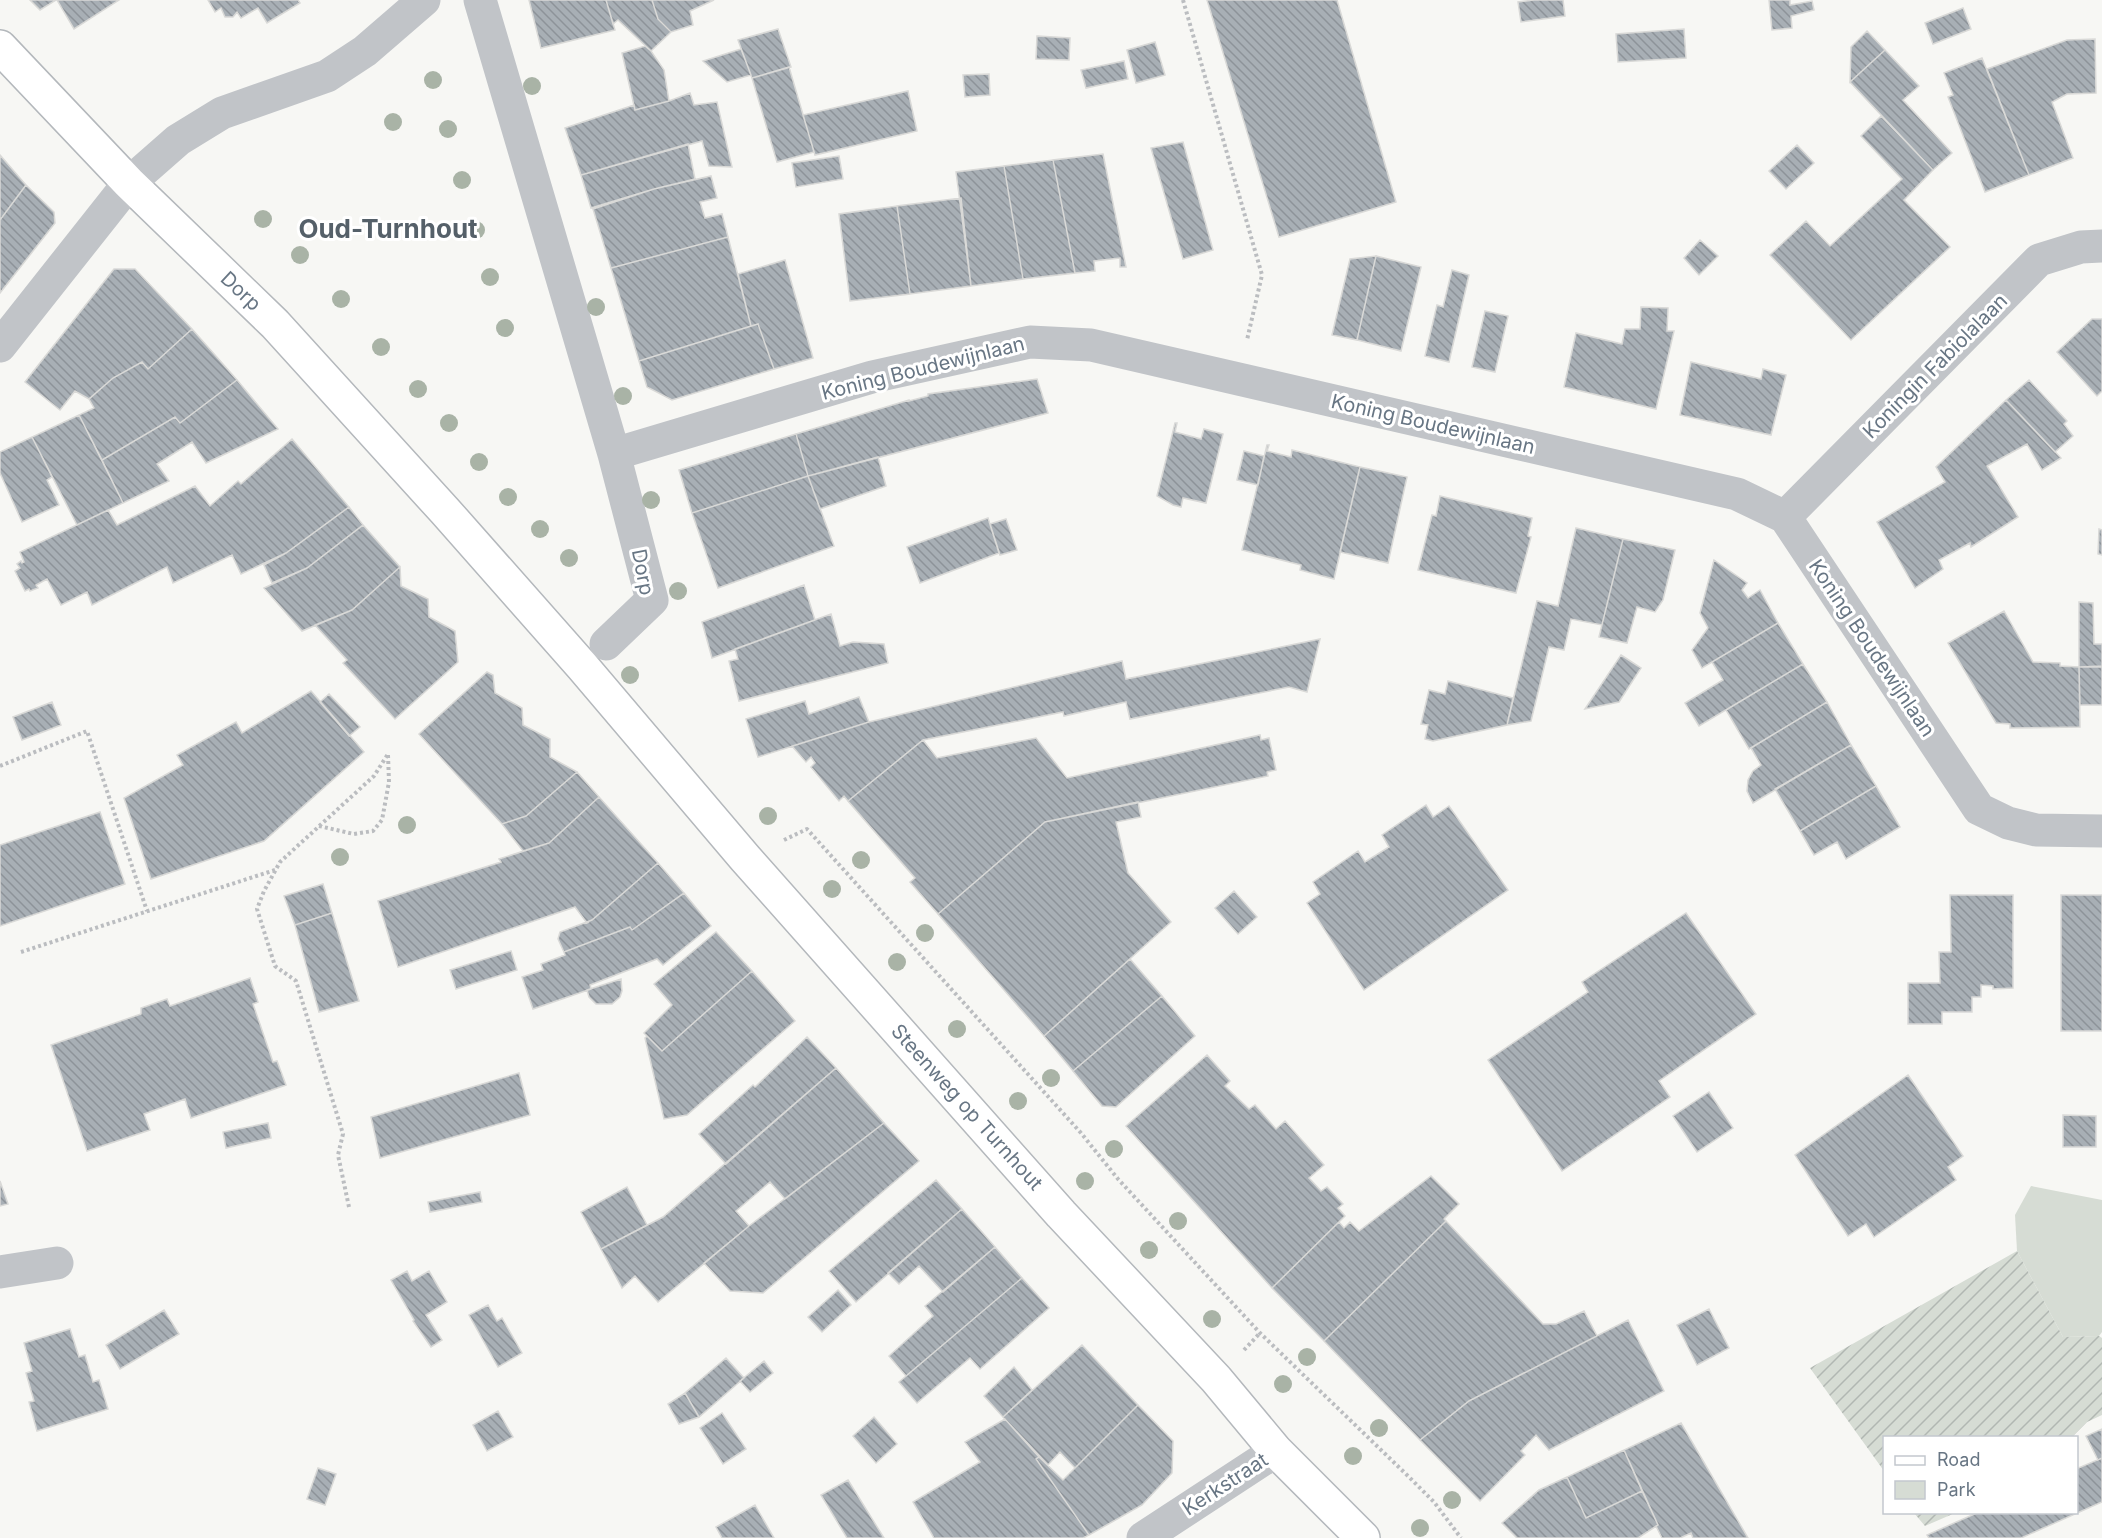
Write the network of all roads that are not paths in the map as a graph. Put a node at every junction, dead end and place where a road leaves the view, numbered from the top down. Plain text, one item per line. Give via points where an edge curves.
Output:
1 (424, 0) edge
2 (480, 0) edge
3 (0, 47) edge
4 (129, 183) junction
5 (2102, 246) edge
6 (0, 346) edge
7 (614, 454) junction
8 (1785, 517) junction
9 (606, 644) dead end
10 (582, 666) joint
11 (2102, 831) edge
12 (57, 1263) dead end
13 (0, 1272) edge
14 (1276, 1451) junction
15 (1143, 1538) edge
16 (1363, 1538) edge

1 - 4 street via 364,51 327,76 222,112 178,140
2 - 7 street, Dorp
3 - 4 main road, Dorp
4 - 6 street
4 - 10 main road, Dorp via 275,324
5 - 8 street, Koningin Fabiolalaan via 2081,247 2039,260
7 - 8 street, Koning Boudewijnlaan via 872,377 1030,342 1091,345 1737,494
7 - 9 street, Dorp via 652,600
8 - 11 street, Koning Boudewijnlaan via 1979,809 2008,823 2036,830
10 - 14 main road, Steenweg op Turnhout via 745,858 1061,1214 1216,1379
12 - 13 street
14 - 15 street, Kerkstraat
14 - 16 main road, Steenweg op Turnhout

